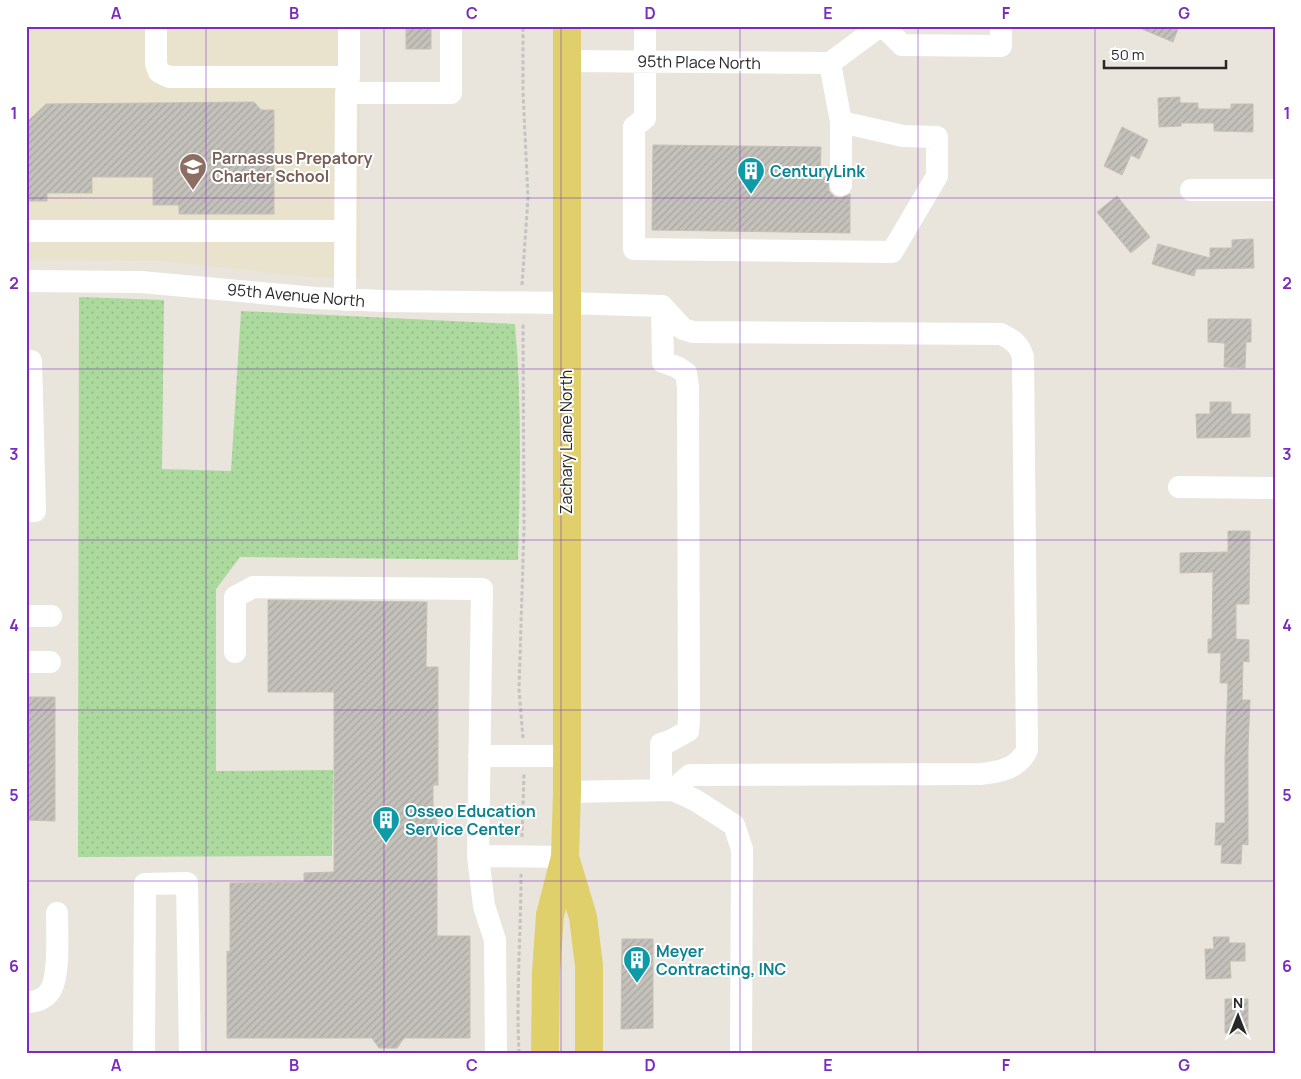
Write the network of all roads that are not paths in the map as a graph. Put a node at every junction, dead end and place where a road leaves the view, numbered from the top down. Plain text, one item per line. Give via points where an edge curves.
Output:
1 (156, 26) edge
2 (349, 26) edge
3 (451, 26) edge
4 (567, 26) edge
5 (645, 26) edge
6 (881, 26) edge
7 (1001, 26) edge
8 (568, 61) junction
9 (645, 61) junction
10 (830, 64) junction
11 (348, 85) junction
12 (841, 122) junction
13 (841, 185) dead end
14 (1191, 190) dead end
15 (1275, 190) edge
16 (26, 231) edge
17 (345, 231) junction
18 (26, 281) edge
19 (345, 300) junction
20 (567, 303) junction
21 (662, 306) junction
22 (26, 361) edge
23 (1179, 487) dead end
24 (1275, 488) edge
25 (26, 511) edge
26 (26, 616) edge
27 (51, 616) dead end
28 (235, 652) dead end
29 (26, 662) edge
30 (50, 662) dead end
31 (479, 756) junction
32 (566, 756) junction
33 (667, 790) junction
34 (567, 792) junction
35 (478, 856) junction
36 (565, 857) junction
37 (57, 913) dead end
38 (26, 1002) edge
39 (542, 1046) edge
40 (144, 1053) edge
41 (190, 1053) edge
42 (496, 1053) edge
43 (590, 1053) edge
44 (741, 1053) edge

1 - 11 street via 158,72 169,77
2 - 11 street
3 - 11 street via 451,93
4 - 8 main road, Zachary Lane North
5 - 9 street
6 - 7 street via 902,45 1001,46
6 - 10 street
8 - 9 street, 95th Place North
8 - 20 main road, Zachary Lane North
9 - 10 street, 95th Place North
9 - 12 street via 644,118 634,127 643,205 634,249 892,252 938,176 937,137 903,136
10 - 12 street
11 - 17 street
12 - 13 street
14 - 15 street
16 - 17 street
17 - 19 street
18 - 19 street, 95th Avenue North via 141,282
19 - 20 street, 95th Avenue North
20 - 21 street, 95th Avenue North
20 - 32 main road, Zachary Lane North
21 - 33 street via 663,362 686,373 688,387 689,720 688,731 661,744
21 - 33 street via 683,329 694,332 1001,334 1020,347 1023,357 1027,750 1023,758 999,772 980,774 690,775
22 - 25 street via 31,361 34,512
23 - 24 street
26 - 27 street
28 - 31 street via 235,597 252,586 482,589
29 - 30 street
31 - 32 street
31 - 35 street
32 - 34 main road, Zachary Lane North
33 - 34 street
33 - 44 street via 695,800 734,825 742,849
34 - 36 main road, Zachary Lane North
35 - 36 street
35 - 42 street via 484,906 495,940
36 - 39 main road, Zachary Lane North via 550,915
36 - 43 main road, Zachary Lane North via 583,917 589,966
37 - 38 street via 56,977 50,992 37,1002
40 - 41 street via 146,884 187,883

